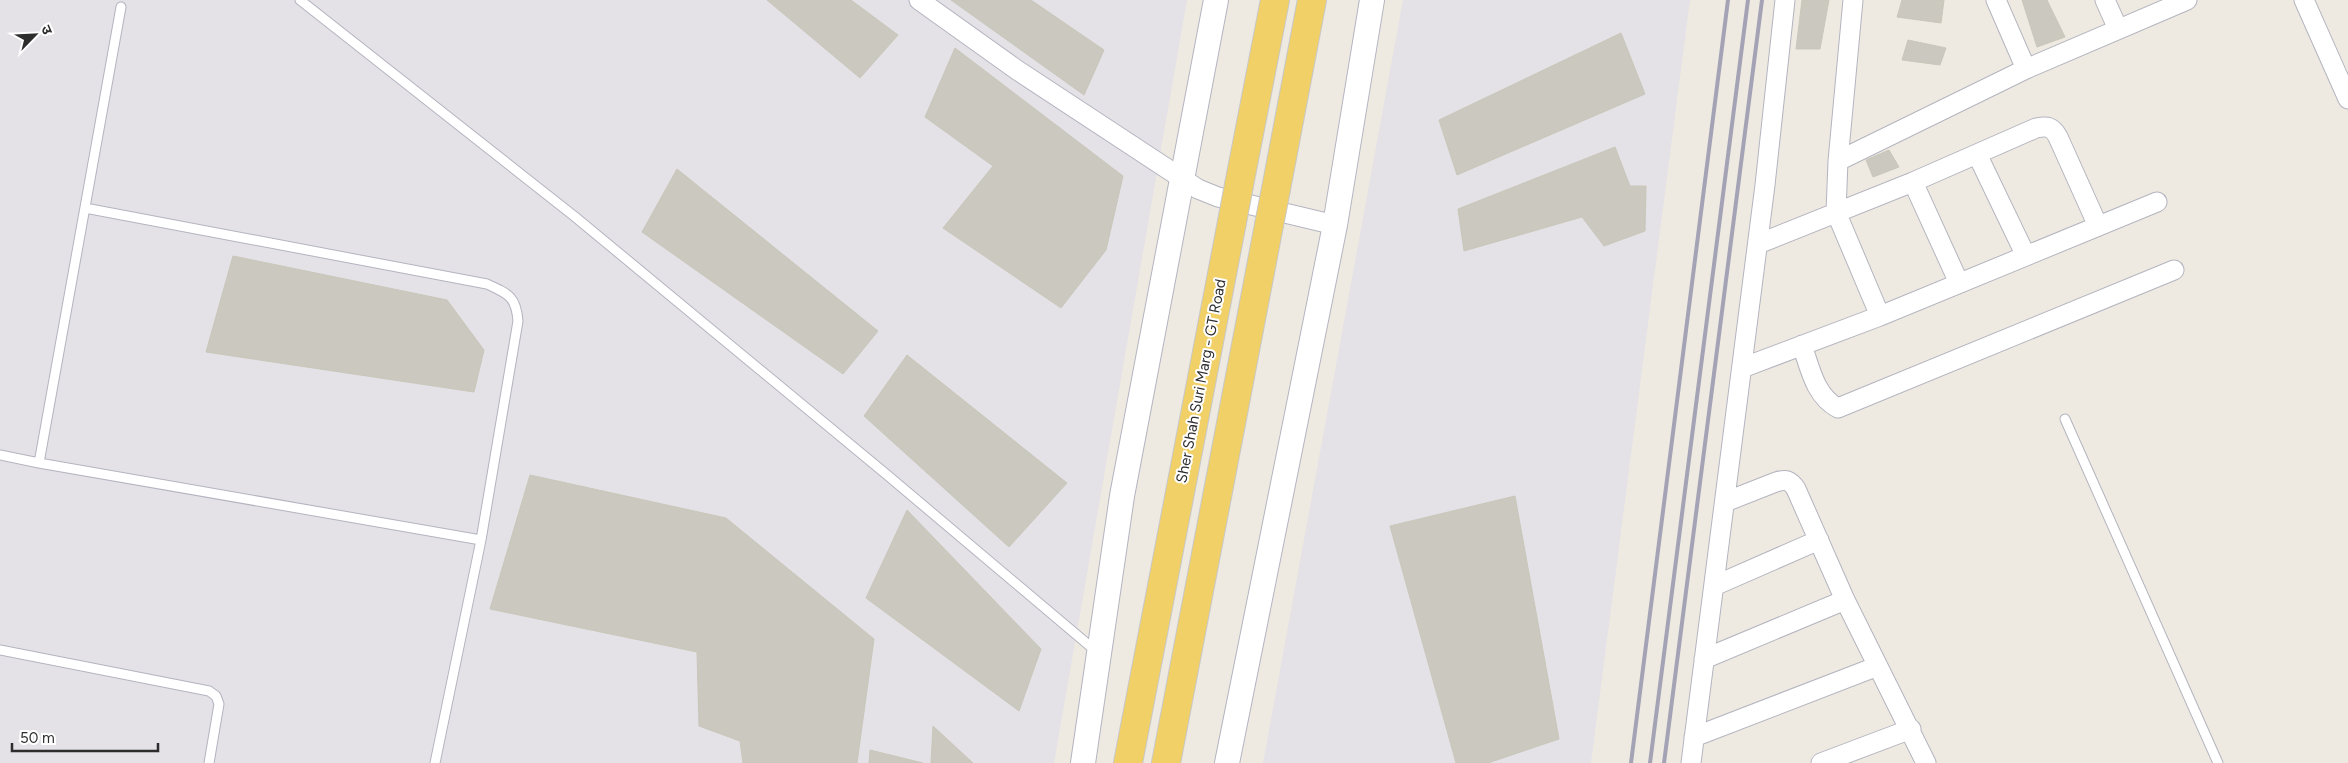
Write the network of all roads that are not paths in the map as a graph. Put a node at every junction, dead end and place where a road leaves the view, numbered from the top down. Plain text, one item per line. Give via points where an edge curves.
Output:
1 (300, 0) edge
2 (919, 0) edge
3 (1216, 0) edge
4 (1275, 0) edge
5 (1312, 0) edge
6 (1372, 0) edge
7 (1785, 0) edge
8 (1853, 0) edge
9 (1996, 0) edge
10 (2104, 0) edge
11 (2187, 0) edge
12 (2304, 0) edge
13 (121, 7) dead end
14 (2118, 30) junction
15 (2026, 69) junction
16 (2348, 99) edge
17 (1977, 154) junction
18 (1838, 160) junction
19 (1181, 179) junction
20 (1913, 182) junction
21 (2158, 202) dead end
22 (85, 208) junction
23 (1836, 212) junction
24 (1335, 225) junction
25 (2098, 226) junction
26 (1758, 244) junction
27 (2026, 256) junction
28 (2174, 270) dead end
29 (1959, 283) junction
30 (1880, 316) junction
31 (1802, 345) junction
32 (1742, 368) junction
33 (2065, 419) dead end
34 (0, 454) edge
35 (39, 463) junction
36 (1725, 502) junction
37 (481, 540) junction
38 (1819, 540) junction
39 (1714, 586) junction
40 (1845, 600) junction
41 (0, 650) edge
42 (1099, 654) junction
43 (1704, 659) junction
44 (1878, 666) junction
45 (1910, 729) junction
46 (1694, 737) junction
47 (209, 763) edge
48 (435, 763) edge
49 (1083, 763) edge
50 (1128, 763) edge
51 (1166, 763) edge
52 (1227, 763) edge
53 (1691, 763) edge
54 (1821, 763) edge
55 (1926, 763) edge
56 (2218, 763) edge

1 - 42 lane via 574,216
2 - 19 street via 1017,70
3 - 19 street
4 - 50 highway, Sher Shah Suri Marg - GT Road, bridge
5 - 51 highway, bridge
6 - 24 street
7 - 26 street
8 - 18 street
9 - 15 street
10 - 14 street
11 - 14 street
12 - 16 street
13 - 22 lane
14 - 15 street
15 - 18 street
17 - 20 street
17 - 25 street via 2036,128 2053,128
17 - 27 street
18 - 23 street
19 - 24 street via 1218,197
19 - 42 street via 1122,496
20 - 23 street
20 - 29 street
21 - 25 street
22 - 35 lane
22 - 37 lane via 488,284 506,292 516,304 518,322
23 - 26 street
23 - 30 street
24 - 52 street
25 - 27 street
26 - 32 street
27 - 29 street
28 - 31 street via 1838,408 1822,395
29 - 30 street
30 - 31 street
31 - 32 street
32 - 36 street
33 - 56 lane
34 - 35 lane
35 - 37 lane
36 - 38 street via 1784,480 1791,482
36 - 39 street
37 - 48 lane
38 - 39 street
38 - 40 street
39 - 43 street
40 - 43 street
40 - 44 street
41 - 47 lane via 209,691 219,704
42 - 49 street
43 - 46 street
44 - 45 street
44 - 46 street
45 - 54 street
45 - 55 street
46 - 53 street

